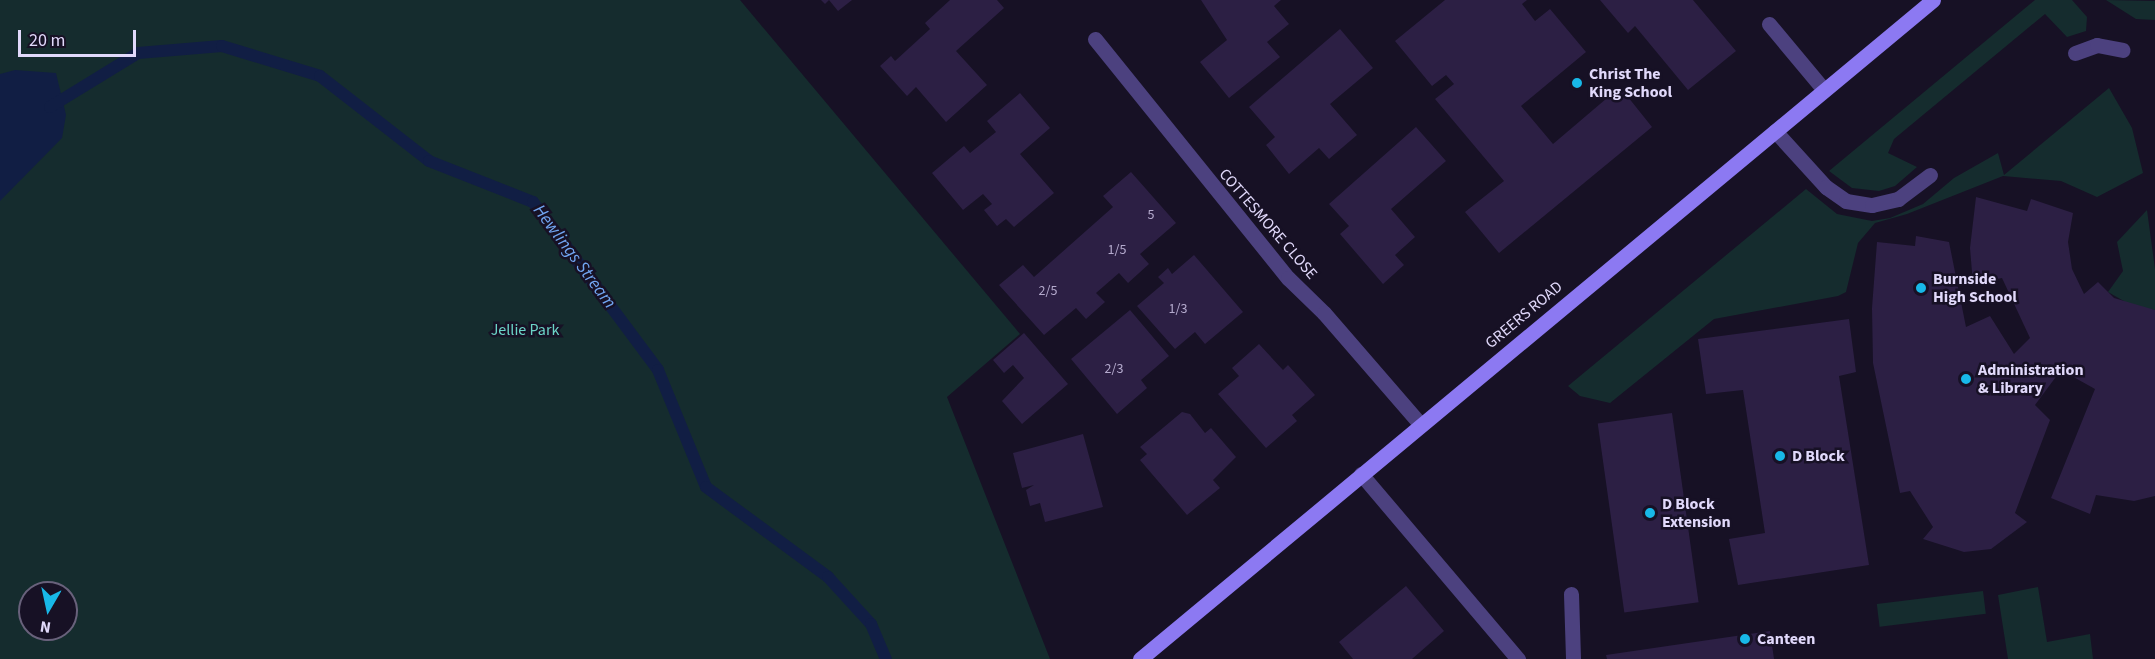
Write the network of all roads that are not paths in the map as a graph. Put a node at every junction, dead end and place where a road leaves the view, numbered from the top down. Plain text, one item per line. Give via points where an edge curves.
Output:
1 (1933, 0) edge
2 (1769, 24) dead end
3 (1095, 39) dead end
4 (2123, 50) dead end
5 (2076, 53) dead end
6 (1824, 90) junction
7 (1775, 131) junction
8 (1930, 175) dead end
9 (1421, 425) junction
10 (1361, 474) junction
11 (1571, 594) dead end
12 (1140, 659) edge
13 (1518, 659) edge
14 (1573, 659) edge

1 - 6 street, GREERS ROAD
2 - 6 street
3 - 9 street, COTTESMORE CLOSE via 1288,278 1324,313
4 - 5 street via 2097,45
6 - 7 street, GREERS ROAD
7 - 8 street via 1826,188 1846,201 1872,205 1898,199
7 - 9 street, GREERS ROAD
9 - 10 street, GREERS ROAD
10 - 12 street, GREERS ROAD
10 - 13 street
11 - 14 street

